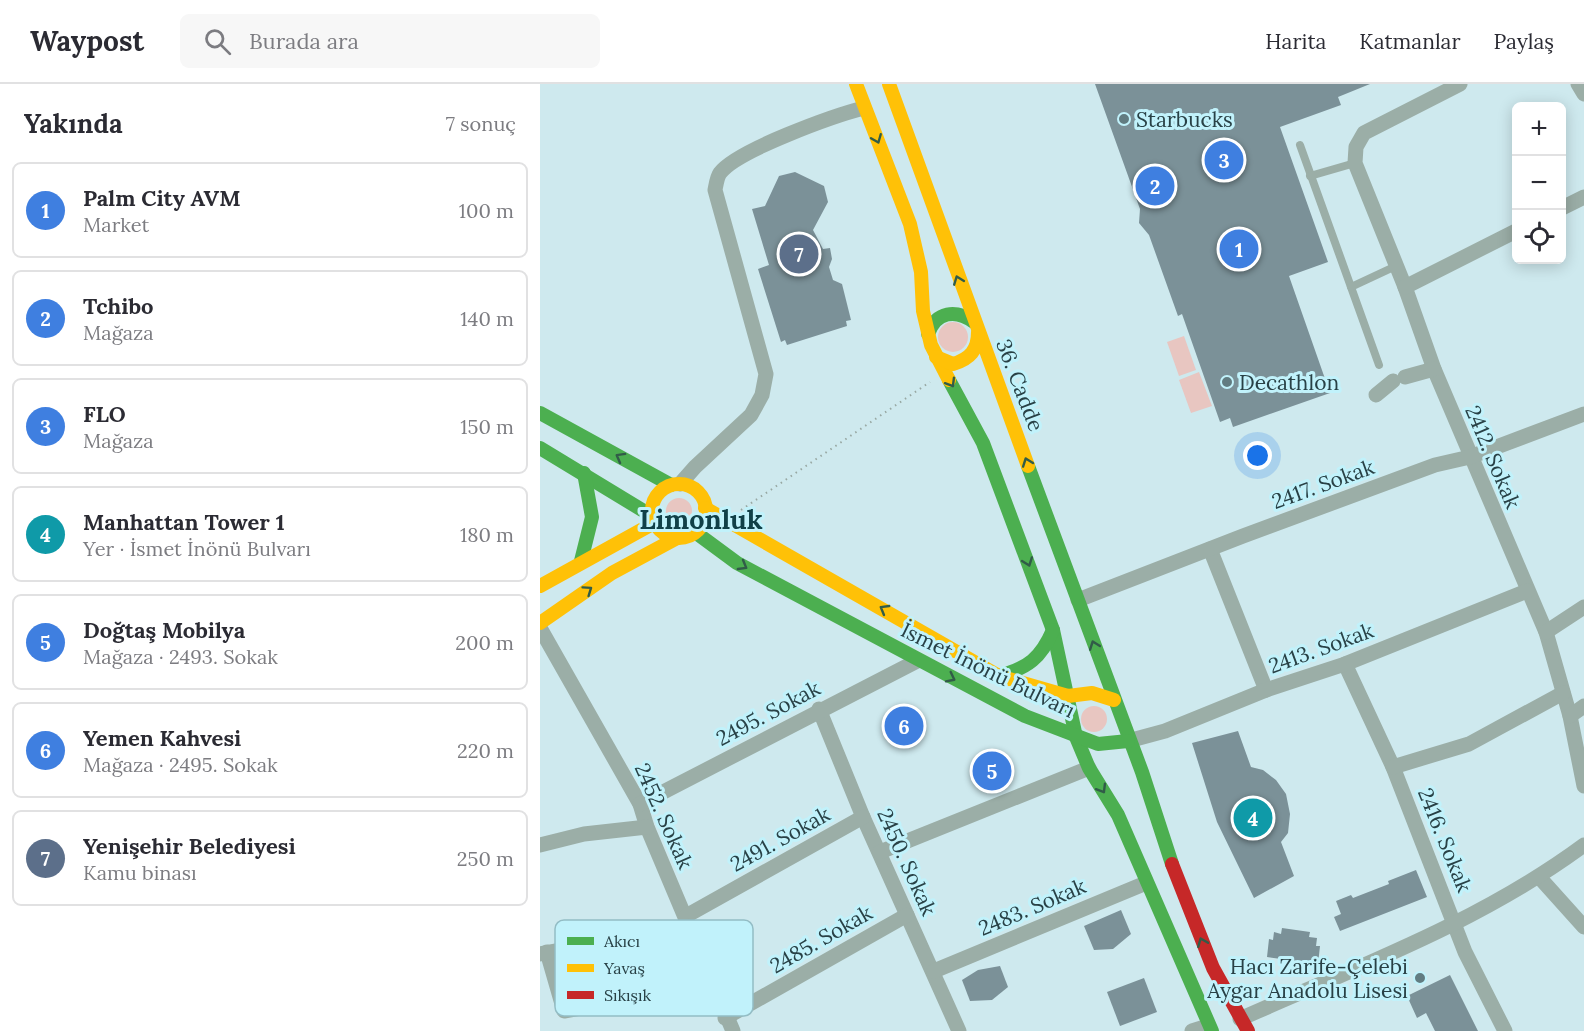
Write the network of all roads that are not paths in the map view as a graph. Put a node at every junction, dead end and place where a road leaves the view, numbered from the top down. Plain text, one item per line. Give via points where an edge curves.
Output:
1 (856, 84) edge
2 (889, 84) edge
3 (1460, 84) edge
4 (1578, 84) edge
5 (1584, 94) edge
6 (864, 108) junction
7 (1300, 145) dead end
8 (1355, 163) junction
9 (1310, 176) junction
10 (1584, 197) edge
11 (1566, 206) edge
12 (1512, 233) edge
13 (1396, 266) junction
14 (1351, 287) junction
15 (1405, 287) junction
16 (976, 327) junction
17 (928, 334) junction
18 (936, 357) junction
19 (1378, 365) dead end
20 (1434, 369) junction
21 (1376, 395) dead end
22 (540, 412) edge
23 (1584, 414) edge
24 (540, 448) edge
25 (1470, 457) junction
26 (584, 473) junction
27 (676, 484) junction
28 (705, 508) junction
29 (653, 519) junction
30 (695, 532) junction
31 (677, 538) junction
32 (1210, 549) junction
33 (581, 561) junction
34 (540, 586) edge
35 (1527, 591) junction
36 (1078, 600) junction
37 (1584, 607) edge
38 (540, 625) edge
39 (1053, 630) junction
40 (1546, 632) junction
41 (916, 661) junction
42 (1345, 664) junction
43 (999, 676) junction
44 (1266, 690) junction
45 (1563, 693) junction
46 (1068, 696) junction
47 (1114, 700) junction
48 (1584, 706) edge
49 (819, 709) junction
50 (1570, 716) junction
51 (1076, 737) junction
52 (1128, 741) junction
53 (1393, 767) junction
54 (1089, 768) junction
55 (1584, 786) edge
56 (640, 804) junction
57 (863, 817) junction
58 (647, 827) junction
59 (540, 845) edge
60 (1584, 845) edge
61 (880, 852) junction
62 (1540, 878) junction
63 (1146, 883) junction
64 (907, 915) junction
65 (688, 920) edge
66 (690, 920) edge
67 (1456, 923) junction
68 (1584, 927) edge
69 (544, 953) edge
70 (934, 971) junction
71 (555, 985) edge
72 (753, 1010) edge
73 (744, 1016) edge
74 (729, 1025) edge
75 (1244, 1025) edge
76 (1210, 1028) edge
77 (959, 1031) edge
78 (1192, 1031) edge
79 (1505, 1031) edge

1 - 6 main road
16 -> 2 main road, 36. Cadde
3 - 8 street, 2412. Sokak via 1364,134 1356,147
4 - 5 street
6 -> 17 main road via 910,224 921,272
6 - 27 street via 837,114 744,156 720,173 715,190 766,374 762,395 751,415
7 - 9 lane
8 - 9 lane
8 - 13 street, 2412. Sokak
9 - 14 lane
10 - 11 street
12 - 15 street
13 - 14 lane
13 - 15 street, 2412. Sokak
14 - 19 lane
15 - 20 street, 2412. Sokak
16 - 17 main road via 961,313 945,314 932,323
16 - 18 main road via 978,346 968,359 953,364
36 -> 16 main road, 36. Cadde
17 - 18 main road
18 -> 39 main road via 984,443
20 - 21 street via 1399,379
20 - 25 street, 2412. Sokak
27 -> 22 main road
23 - 25 street, 2417. Sokak
24 - 26 main road
25 - 32 street, 2417. Sokak via 1436,465
25 - 35 street, 2412. Sokak
26 - 29 main road
26 - 33 main road via 593,503 592,529
27 - 28 main road via 697,491
27 - 29 main road via 658,494 652,508
28 - 30 main road
43 -> 28 main road, İsmet İnönü Bulvarı
29 - 31 main road via 660,530
29 - 33 main road
30 - 31 main road
30 -> 41 main road, İsmet İnönü Bulvarı via 737,563
38 -> 31 main road via 612,573
32 - 36 street, 2417. Sokak
32 - 44 street
33 - 34 main road
35 - 40 street, 2412. Sokak
35 - 42 street, 2413. Sokak
47 -> 36 main road, 36. Cadde
37 - 40 street
38 - 56 street, 2452. Sokak
39 - 43 main road via 1042,655 1022,670
39 - 46 main road
40 - 45 street, 2412. Sokak
41 - 49 street, 2495. Sokak
41 -> 51 main road, İsmet İnönü Bulvarı
42 - 44 street, 2413. Sokak
42 - 53 street, 2416. Sokak
43 - 46 main road, İsmet İnönü Bulvarı
44 - 52 street, 2413. Sokak via 1165,731
45 - 50 street, 2412. Sokak
45 - 53 street via 1469,744
46 - 47 main road, İsmet İnönü Bulvarı via 1092,693
46 - 51 main road
47 - 52 main road
48 - 50 street
49 - 56 street, 2495. Sokak
49 - 57 street, 2450. Sokak
50 - 55 street, 2412. Sokak
51 - 52 main road via 1098,744
51 - 54 main road, İsmet İnönü Bulvarı
75 -> 52 main road via 1213,968
53 - 67 street, 2416. Sokak
54 - 61 street
54 -> 63 main road, İsmet İnönü Bulvarı via 1118,815
56 - 58 street, 2452. Sokak
57 - 61 street, 2450. Sokak
57 - 66 street, 2491. Sokak
58 - 59 street via 584,834
58 - 65 street, 2452. Sokak
60 - 62 street
61 - 64 street, 2450. Sokak
62 - 67 street
62 - 68 street
63 - 70 street, 2483. Sokak
63 - 76 main road, İsmet İnönü Bulvarı
64 - 70 street, 2450. Sokak
64 - 72 street, 2485. Sokak
67 - 75 street
67 - 79 street, 2416. Sokak via 1465,952
69 - 71 street
70 - 77 street, 2450. Sokak
73 - 74 street, 2485. Sokak
76 - 78 street

